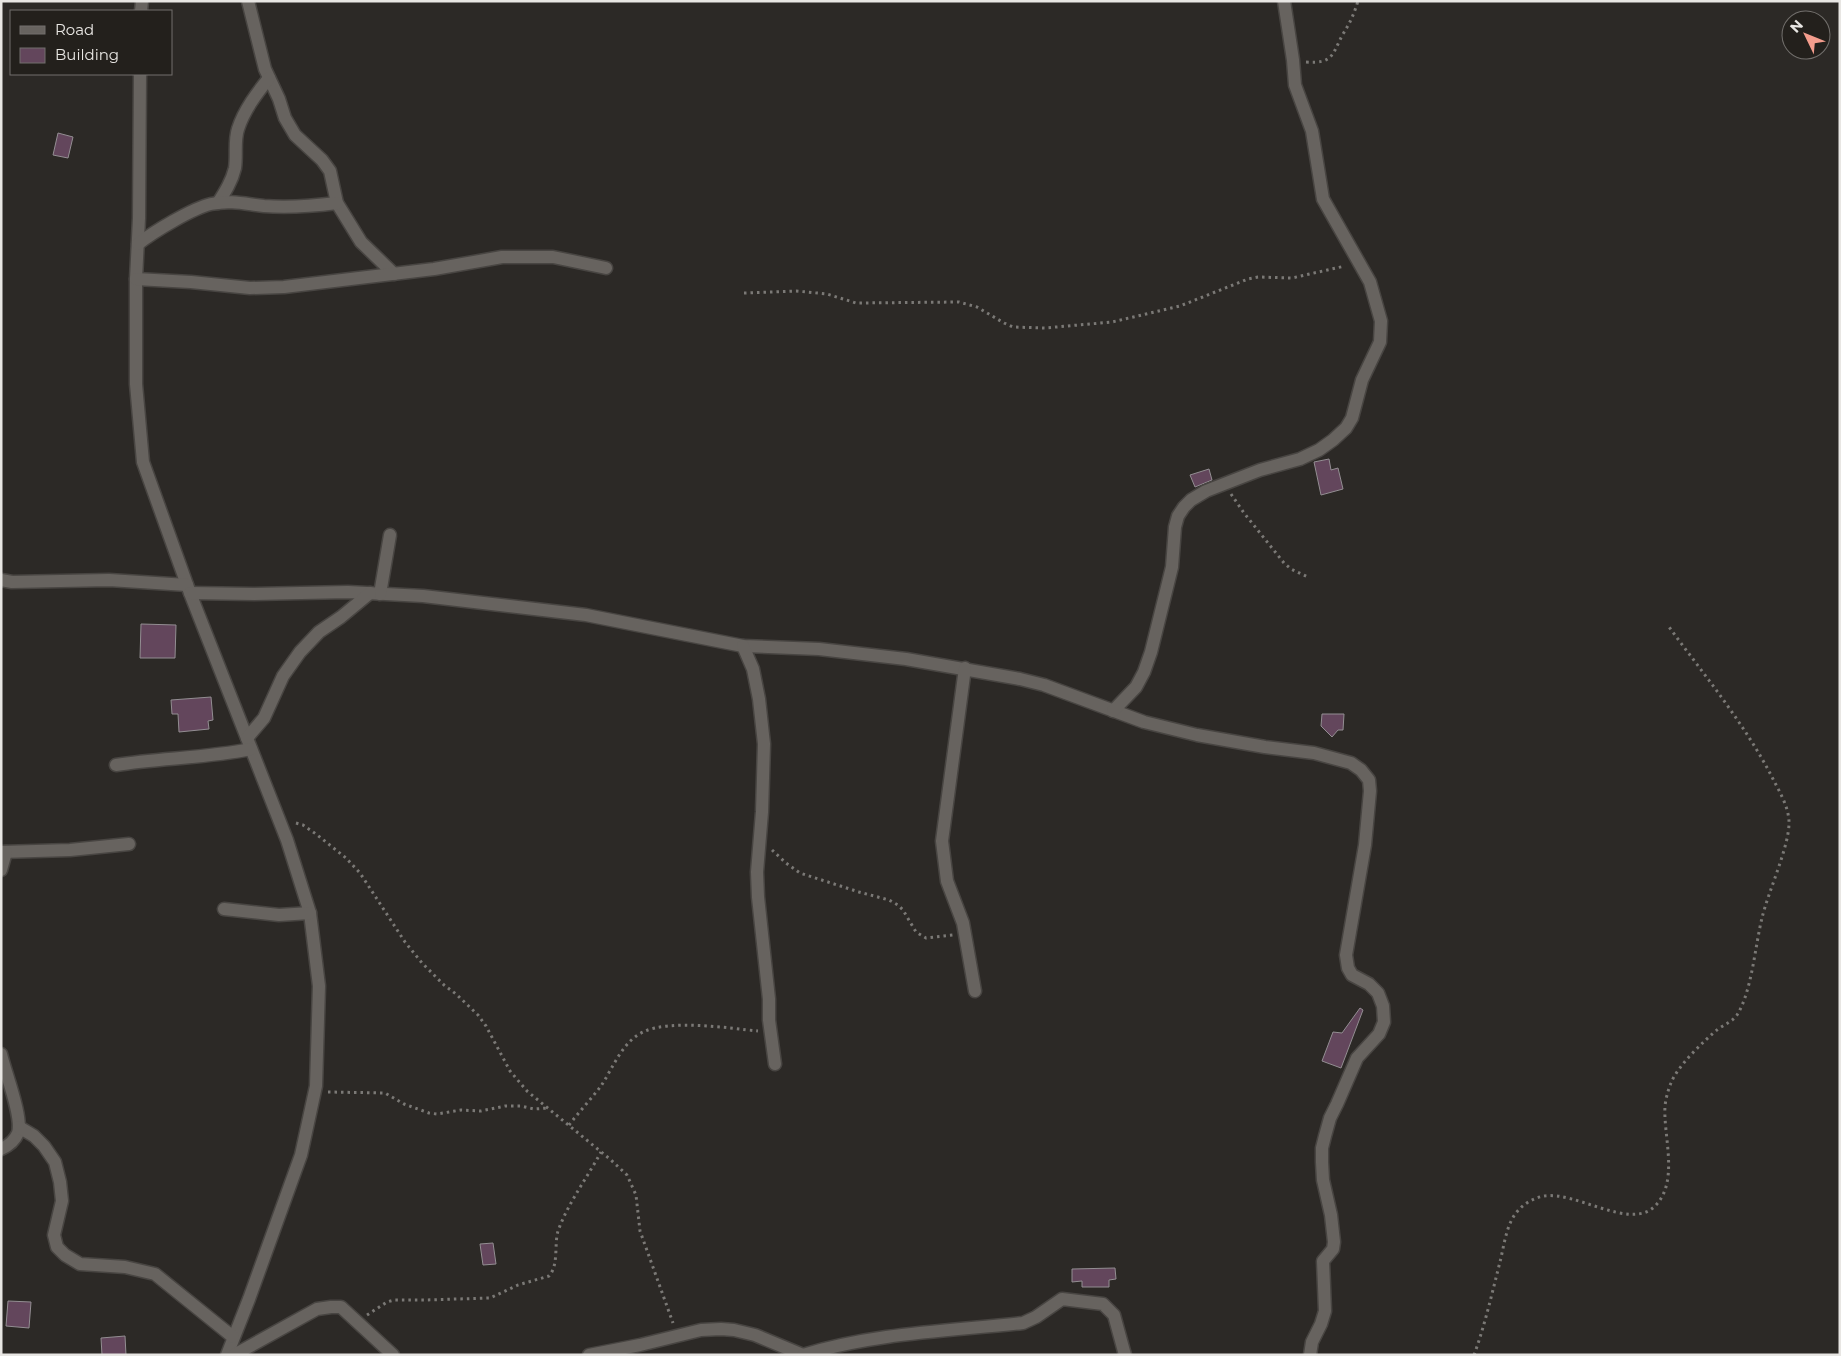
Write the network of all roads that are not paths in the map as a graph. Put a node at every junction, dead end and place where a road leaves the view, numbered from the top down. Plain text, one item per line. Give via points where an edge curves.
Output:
1 (248, 1) edge
2 (1284, 1) edge
3 (140, 75) edge
4 (269, 78) junction
5 (337, 203) junction
6 (218, 204) junction
7 (138, 244) junction
8 (606, 268) dead end
9 (394, 274) junction
10 (136, 279) junction
11 (390, 535) dead end
12 (1, 580) edge
13 (188, 589) junction
14 (375, 594) junction
15 (743, 646) junction
16 (965, 668) junction
17 (1113, 711) junction
18 (249, 743) junction
19 (116, 765) dead end
20 (129, 844) dead end
21 (4, 852) edge
22 (1, 870) edge
23 (224, 909) dead end
24 (310, 913) junction
25 (975, 990) dead end
26 (1, 1054) edge
27 (775, 1064) dead end
28 (18, 1127) junction
29 (1, 1149) edge
30 (233, 1337) junction
31 (227, 1355) edge
32 (234, 1355) edge
33 (393, 1355) edge
34 (589, 1355) edge
35 (803, 1355) edge
36 (1125, 1355) edge
37 (1310, 1355) edge

1 - 4 street via 258,48
2 - 17 street via 1296,93 1310,122 1323,199 1374,291 1381,321 1380,342 1362,380 1352,418 1346,428 1319,450 1300,459 1206,491 1191,500 1178,516 1172,567 1152,652 1136,687
3 - 7 street
4 - 5 street via 295,135 330,171
4 - 6 street via 238,129 235,166
5 - 6 street via 288,207 236,202
5 - 9 street via 361,242
6 - 7 street via 210,204 179,219
7 - 10 street
8 - 9 street via 553,257 502,257
9 - 10 street via 258,288
10 - 13 street via 137,403 143,462
11 - 14 street
12 - 13 street via 109,580
13 - 14 street via 254,594
13 - 18 street
14 - 15 street via 475,601 586,615
14 - 18 street via 319,632 300,652 283,676
15 - 16 street via 819,649
15 - 27 street via 753,669 764,744 757,872
16 - 17 street via 1044,685
16 - 25 street via 942,841 948,881 965,934
17 - 37 street via 1197,735 1330,757 1351,763 1368,780 1370,791 1365,845 1346,955 1352,975 1369,984 1378,994 1384,1022 1379,1034 1354,1064 1330,1118 1322,1148 1323,1180 1332,1215 1334,1242 1333,1249 1323,1261 1325,1311
18 - 19 street via 218,754
18 - 24 street
20 - 21 street
21 - 22 street
23 - 24 street via 279,915
24 - 30 street via 319,986 315,1091 301,1155 250,1299
26 - 28 street via 17,1110
28 - 29 street via 14,1139
28 - 30 street via 34,1136 55,1162 62,1201 54,1235 57,1247 65,1255 80,1264 125,1267 155,1274
30 - 31 street
32 - 33 street via 317,1309 331,1306 342,1307
34 - 35 street via 701,1330 734,1330
35 - 36 street via 866,1340 930,1330 1023,1322 1065,1299 1103,1304 1108,1308 1114,1315

